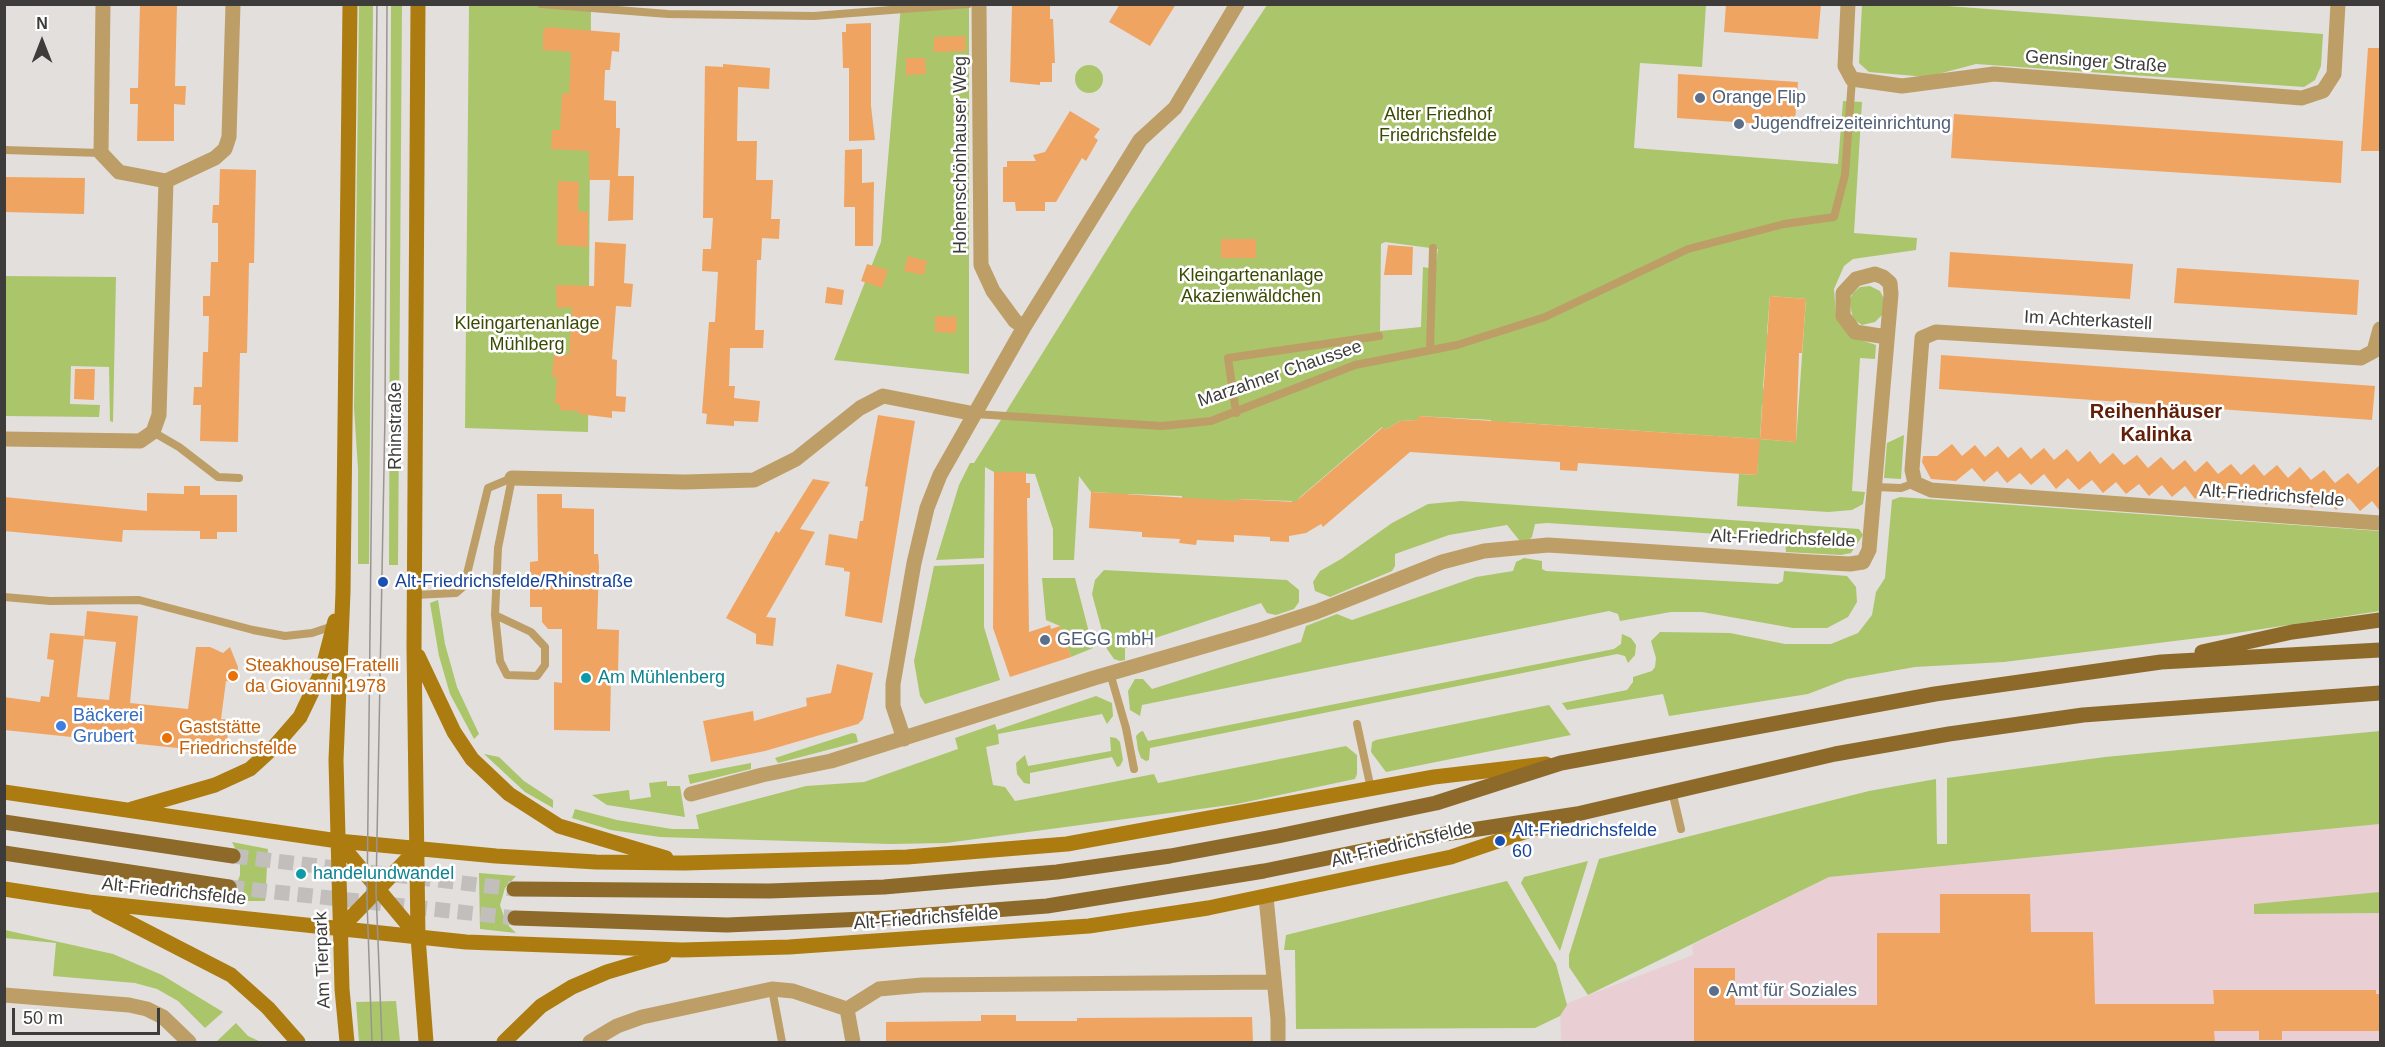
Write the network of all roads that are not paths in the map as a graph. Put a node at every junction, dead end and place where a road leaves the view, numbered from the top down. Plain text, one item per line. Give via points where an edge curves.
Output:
1 (103, 4) edge
2 (233, 4) edge
3 (350, 4) edge
4 (418, 4) edge
5 (541, 4) edge
6 (968, 4) edge
7 (980, 4) edge
8 (1237, 4) edge
9 (1848, 4) edge
10 (2338, 4) edge
11 (1852, 79) junction
12 (4, 150) edge
13 (101, 153) junction
14 (166, 182) junction
15 (1433, 248) dead end
16 (1024, 327) junction
17 (2380, 329) edge
18 (1379, 336) dead end
19 (1887, 337) dead end
20 (1430, 349) junction
21 (1236, 413) junction
22 (975, 414) junction
23 (153, 432) junction
24 (4, 439) edge
25 (239, 478) dead end
26 (512, 478) junction
27 (1915, 483) junction
28 (1875, 487) junction
29 (2380, 523) edge
30 (343, 592) junction
31 (414, 595) junction
32 (4, 597) edge
33 (495, 615) junction
34 (2380, 620) edge
35 (334, 626) junction
36 (414, 647) junction
37 (2380, 650) edge
38 (2161, 662) junction
39 (1110, 673) junction
40 (2380, 693) edge
41 (1357, 724) dead end
42 (904, 739) junction
43 (1561, 763) junction
44 (1134, 769) dead end
45 (1371, 789) junction
46 (1672, 791) junction
47 (4, 792) edge
48 (691, 794) dead end
49 (127, 810) junction
50 (1577, 814) junction
51 (4, 822) edge
52 (1681, 829) dead end
53 (338, 841) junction
54 (417, 849) junction
55 (4, 853) edge
56 (233, 856) tunnel mouth
57 (684, 863) junction
58 (230, 887) tunnel mouth
59 (4, 889) edge
60 (378, 889) junction
61 (514, 889) tunnel mouth
62 (1266, 897) junction
63 (88, 902) junction
64 (515, 918) tunnel mouth
65 (340, 929) junction
66 (418, 937) junction
67 (682, 950) junction
68 (1274, 982) junction
69 (772, 989) junction
70 (4, 995) edge
71 (847, 1008) junction
72 (189, 1042) edge
73 (298, 1042) edge
74 (347, 1042) edge
75 (426, 1042) edge
76 (504, 1042) edge
77 (590, 1042) edge
78 (782, 1042) edge
79 (853, 1042) edge
80 (1278, 1042) edge

1 - 13 street
2 - 14 street via 230,137 215,158
3 - 30 main road
4 - 31 main road, Rhinstraße
5 - 6 lane via 668,14 814,16
7 - 16 street, Hohenschönhauser Weg via 981,266 993,291
8 - 16 street via 1175,108 1140,140
9 - 11 street via 1845,66
10 - 11 street, Gensinger Straße via 2334,74 2323,91 2302,98 1994,74 1902,86
11 - 20 lane, Marzahner Chaussee via 1845,174 1834,217 1784,224 1688,249 1545,316 1457,345
12 - 13 lane
13 - 14 street via 119,172
14 - 23 street via 159,415
15 - 20 lane
16 - 22 street
17 - 27 street, Im Achterkastell via 2374,351 2361,358 1936,332 1922,338 1921,344 1912,470
18 - 21 lane via 1228,358
19 - 28 street, Alt-Friedrichsfelde
20 - 21 lane, Marzahner Chaussee via 1355,365
21 - 22 lane, Marzahner Chaussee via 1192,425 1161,426
22 - 26 street via 883,396 860,408 796,459 754,480 685,483
22 - 42 street via 940,475 927,508 914,563 893,684 893,706
23 - 24 street via 140,441
23 - 25 lane via 218,477
26 - 31 lane via 488,488 464,586 456,593
26 - 33 lane via 498,548
27 - 28 lane, Alt-Friedrichsfelde via 1901,488
27 - 29 street, Alt-Friedrichsfelde via 1931,490
28 - 39 street, Alt-Friedrichsfelde via 1869,550 1863,562 1548,545 1484,551 1442,562 1305,615
30 - 35 main road
30 - 53 main road via 336,760
31 - 36 main road, Rhinstraße
32 - 35 lane via 139,600 285,636
33 - 33 lane via 500,661 507,675 537,676 544,665 545,647 531,632
34 - 38 main road via 2292,632
35 - 49 main road via 322,671 300,717 250,769 215,785
36 - 54 main road, Rhinstraße
36 - 57 main road via 454,732 472,759 509,794 558,826
37 - 38 main road
38 - 43 main road, Alt-Friedrichsfelde via 1935,694
39 - 42 street, Alt-Friedrichsfelde
39 - 44 lane
40 - 46 main road via 2072,717 1948,734 1835,754
41 - 45 lane
42 - 48 street, Alt-Friedrichsfelde via 831,761
43 - 45 main road via 1434,777
43 - 61 main road, Alt-Friedrichsfelde via 1436,803 1181,854 1057,872 884,887 781,891
45 - 57 main road via 1067,844 907,857
46 - 50 main road
46 - 52 lane
47 - 49 main road
49 - 53 main road
50 - 62 main road, Alt-Friedrichsfelde via 1451,857
50 - 64 main road, Alt-Friedrichsfelde via 1047,906 727,925
51 - 56 main road
53 - 54 main road
53 - 60 main road
53 - 65 main road, Am Tierpark
54 - 57 main road via 585,861
54 - 60 main road
54 - 66 main road
55 - 58 main road, Alt-Friedrichsfelde
59 - 63 main road, Alt-Friedrichsfelde
60 - 65 main road
60 - 66 main road
62 - 67 main road, Alt-Friedrichsfelde via 1089,926 789,947
62 - 68 street
63 - 65 main road, Alt-Friedrichsfelde
63 - 73 main road via 231,975
65 - 66 main road, Alt-Friedrichsfelde
65 - 74 main road, Am Tierpark
66 - 67 main road, Alt-Friedrichsfelde
66 - 75 main road
67 - 76 main road via 606,972 572,987 541,1006
68 - 71 street via 922,985 879,989
68 - 80 street
69 - 71 street via 793,991
69 - 77 street via 642,1017
69 - 78 lane
70 - 72 street via 147,1009 163,1017
71 - 79 street

